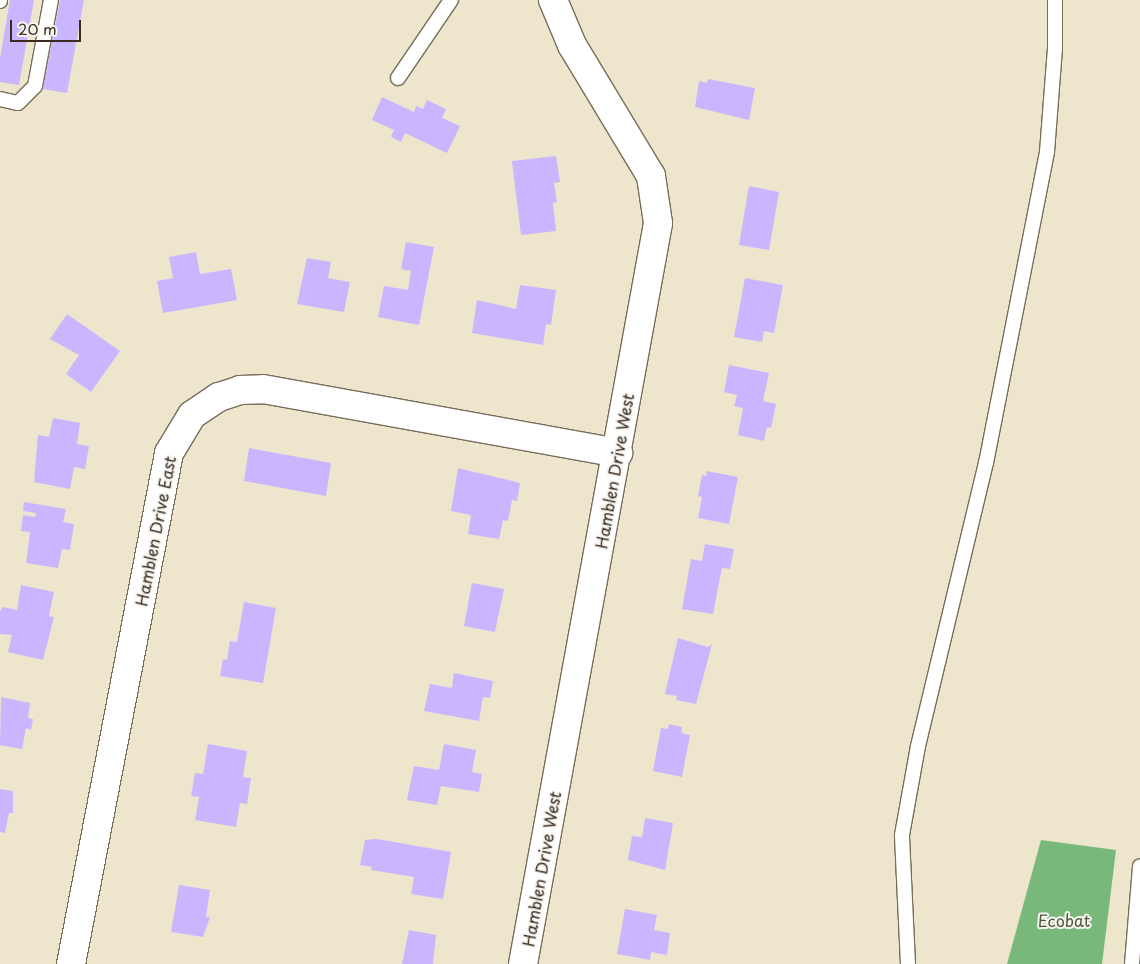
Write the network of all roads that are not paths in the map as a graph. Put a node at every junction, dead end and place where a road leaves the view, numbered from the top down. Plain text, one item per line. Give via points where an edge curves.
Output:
1 (51, 0) edge
2 (450, 0) edge
3 (553, 0) edge
4 (1055, 0) edge
5 (398, 78) dead end
6 (0, 100) edge
7 (618, 453) junction
8 (1140, 866) edge
9 (71, 964) edge
10 (523, 964) edge
11 (908, 964) edge
12 (1132, 964) edge

1 - 6 lane via 35,86 18,103
2 - 5 lane
3 - 7 street, Hamblen Drive West via 572,45 643,160 651,176 657,205 656,242
4 - 11 lane via 1055,49 1046,152 986,463 918,746 902,836
7 - 9 street, Hamblen Drive East via 263,389 240,390 219,397 192,415 169,454
7 - 10 street, Hamblen Drive West
8 - 12 lane

